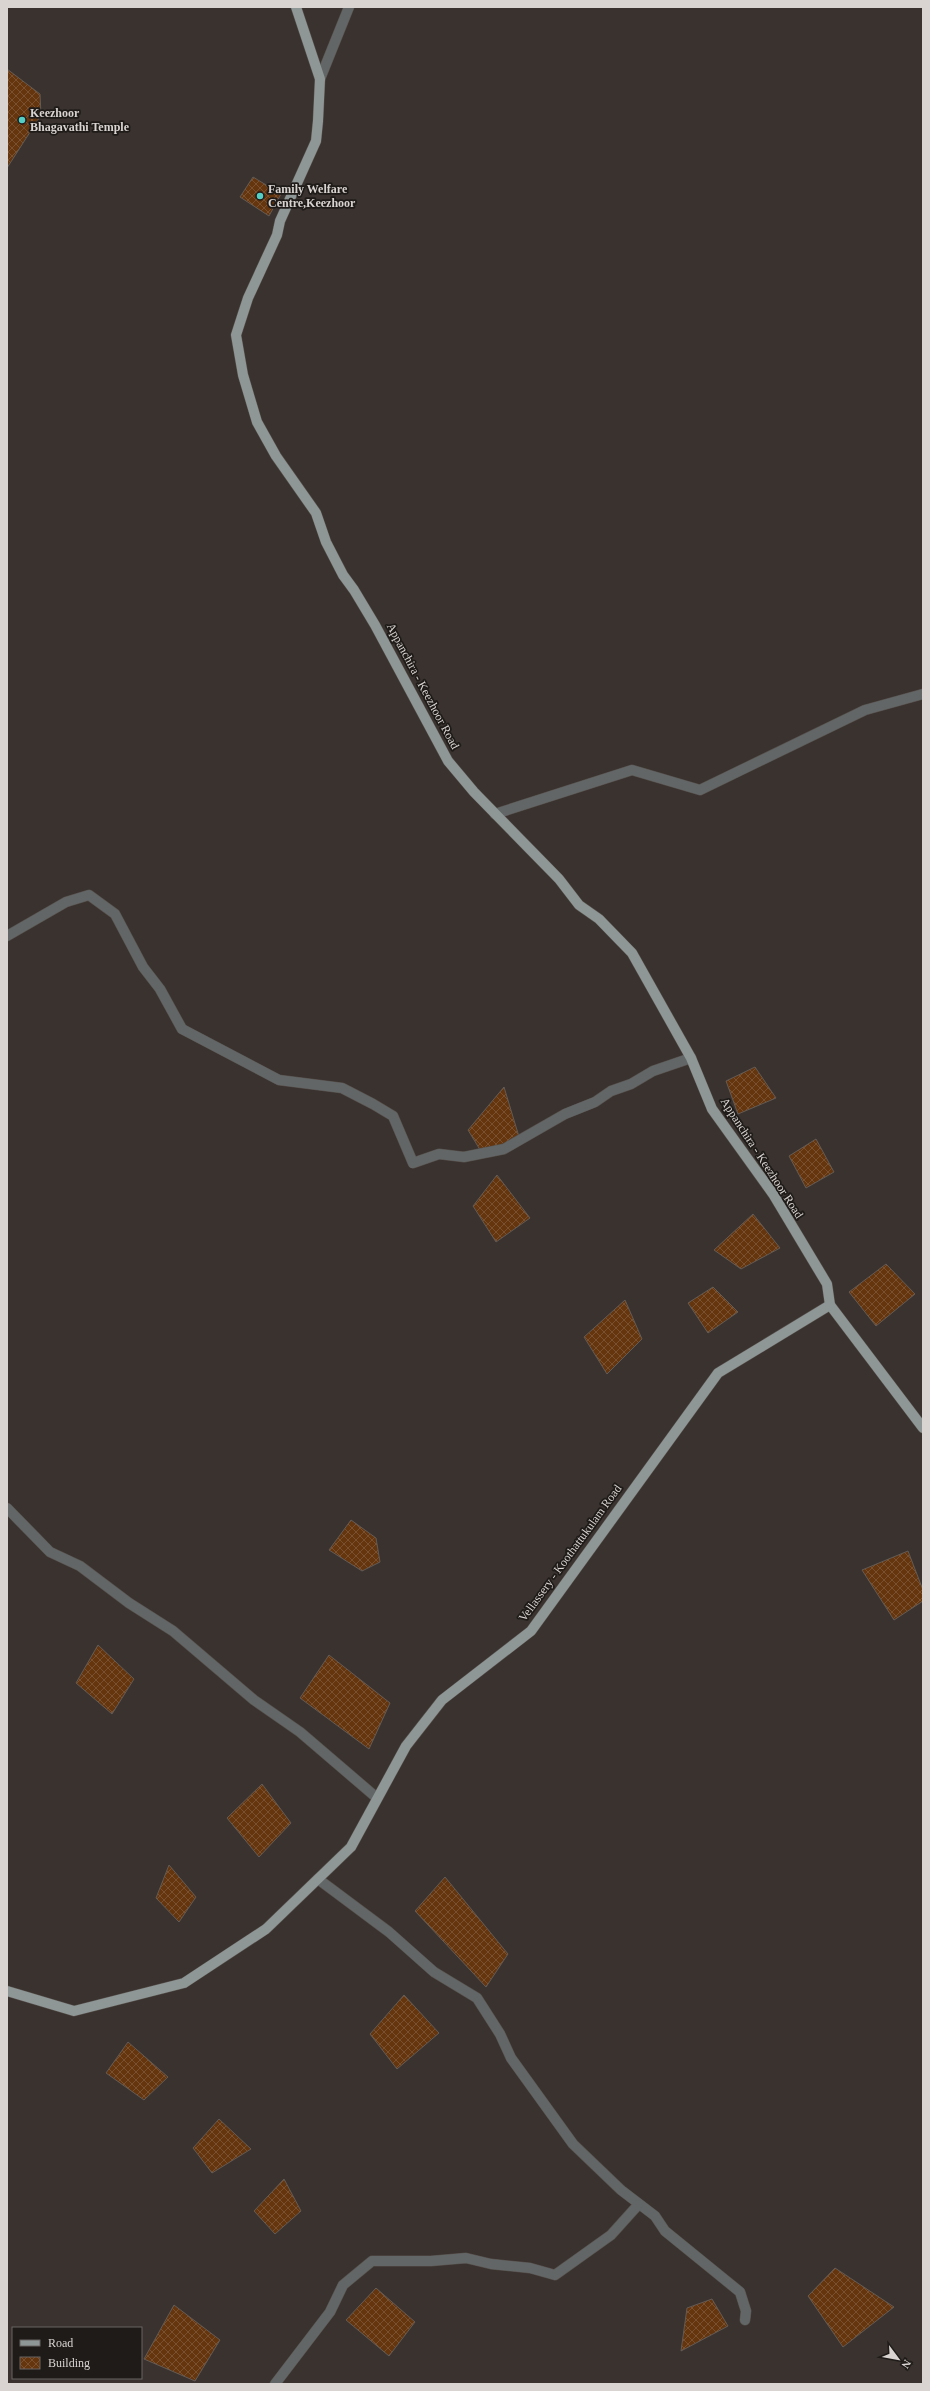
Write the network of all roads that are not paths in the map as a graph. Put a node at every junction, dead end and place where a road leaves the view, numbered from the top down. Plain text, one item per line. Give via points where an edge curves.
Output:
1 (296, 7) edge
2 (349, 7) edge
3 (320, 79) junction
4 (923, 694) edge
5 (495, 814) junction
6 (7, 936) edge
7 (691, 1058) junction
8 (830, 1305) junction
9 (923, 1428) edge
10 (7, 1508) edge
11 (378, 1798) junction
12 (318, 1879) junction
13 (7, 1991) edge
14 (638, 2205) junction
15 (745, 2320) dead end
16 (274, 2384) edge

1 - 3 main road, Appanchira - Keezhoor Road
2 - 3 street
3 - 5 main road, Appanchira - Keezhoor Road via 316,141 248,298 236,335 243,375 258,422 276,456 316,513 326,542 343,575 375,625 448,760
4 - 5 street via 865,710 700,790 632,770
5 - 7 main road, Appanchira - Keezhoor Road via 559,880 579,905 599,919 632,954
6 - 7 street via 66,902 89,895 115,914 143,967 160,989 182,1029 279,1080 342,1088 373,1104 392,1116 413,1163 439,1154 464,1157 504,1149 565,1114 596,1102 653,1070
7 - 8 main road, Appanchira - Keezhoor Road via 712,1108 773,1194 827,1284
8 - 9 main road
8 - 11 main road, Vellassery - Koothattukulam Road via 718,1373 530,1631 442,1700 406,1746
10 - 11 street via 50,1552 80,1566 129,1603 173,1631 254,1700 300,1732
11 - 12 main road, Vellassery - Koothattukulam Road via 351,1846
12 - 13 main road, Vellassery - Koothattukulam Road via 266,1929 184,1983 74,2011
12 - 14 street via 389,1932 434,1972 477,1998 500,2034 511,2058 573,2144
14 - 15 street via 655,2216 665,2231 740,2292 746,2311
14 - 16 street via 611,2235 555,2275 530,2268 491,2264 466,2258 372,2261 343,2285 330,2312

